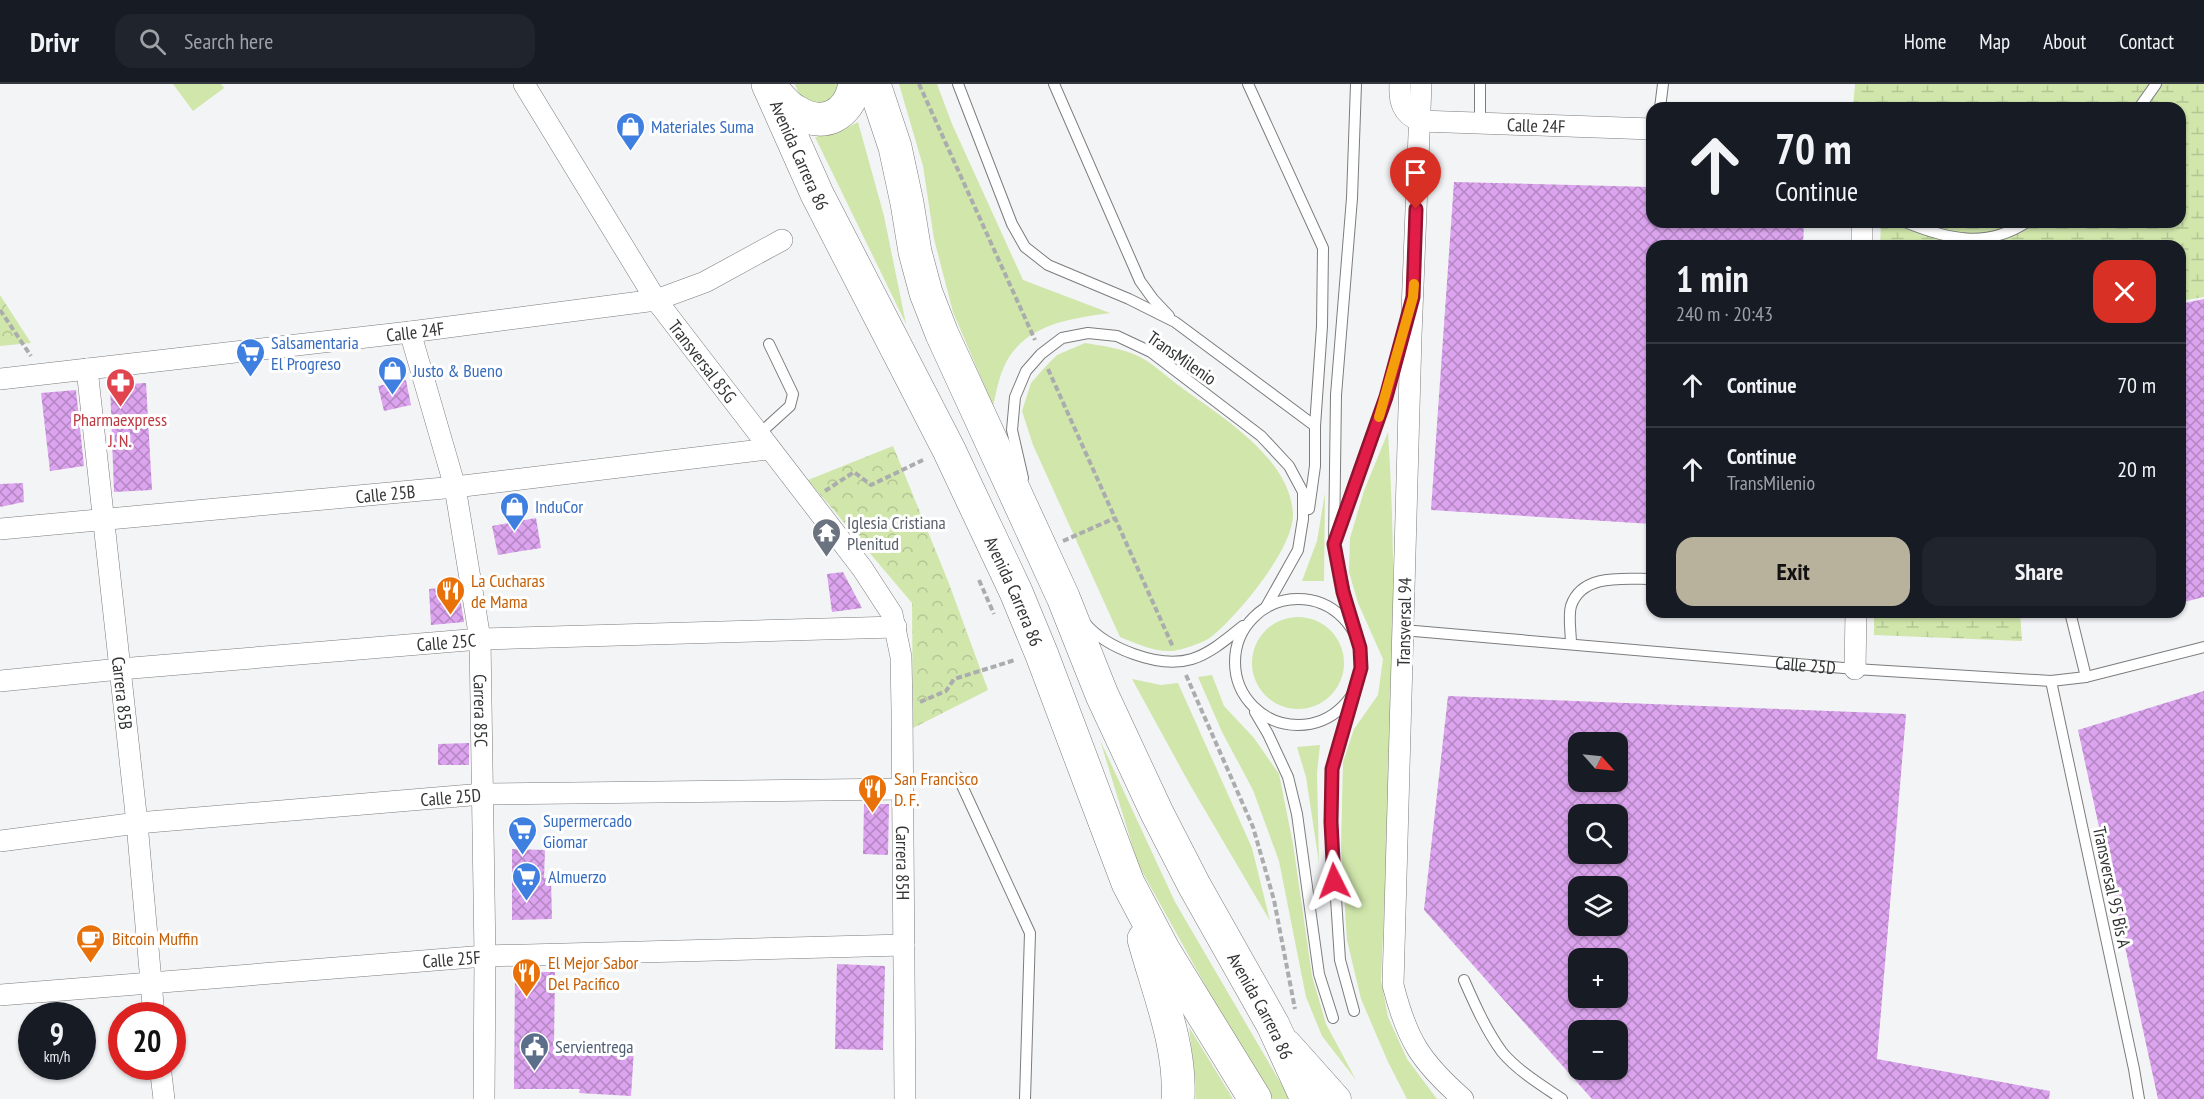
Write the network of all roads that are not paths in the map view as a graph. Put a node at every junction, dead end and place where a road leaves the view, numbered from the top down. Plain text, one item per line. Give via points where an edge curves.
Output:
1 (524, 84) edge
2 (855, 84) edge
3 (874, 84) edge
4 (958, 84) edge
5 (1054, 84) edge
6 (1248, 84) edge
7 (1256, 84) edge
8 (1356, 84) edge
9 (1400, 84) edge
10 (1421, 84) edge
11 (1480, 84) edge
12 (1664, 84) edge
13 (2156, 84) edge
14 (768, 85) edge
15 (1255, 100) junction
16 (1661, 102) edge
17 (2143, 102) edge
18 (1420, 121) junction
19 (1480, 124) junction
20 (1646, 129) edge
21 (1925, 228) edge
22 (2014, 228) edge
23 (782, 240) dead end
24 (1413, 297) junction
25 (656, 300) junction
26 (1175, 322) junction
27 (410, 332) junction
28 (769, 344) dead end
29 (87, 369) junction
30 (0, 379) edge
31 (1315, 426) junction
32 (763, 442) junction
33 (455, 487) junction
34 (105, 520) junction
35 (0, 529) edge
36 (1334, 544) junction
37 (1039, 547) junction
38 (1298, 550) junction
39 (1646, 579) edge
40 (1063, 597) junction
41 (1266, 607) junction
42 (1856, 618) edge
43 (2071, 618) edge
44 (1250, 620) junction
45 (896, 627) junction
46 (1353, 630) junction
47 (1403, 630) junction
48 (480, 639) junction
49 (1571, 644) junction
50 (2204, 647) edge
51 (120, 669) junction
52 (1855, 669) junction
53 (2086, 677) junction
54 (0, 681) edge
55 (2051, 681) junction
56 (1356, 687) junction
57 (1248, 701) junction
58 (958, 777) dead end
59 (903, 789) junction
60 (483, 794) junction
61 (137, 823) junction
62 (0, 841) edge
63 (1128, 883) junction
64 (904, 945) junction
65 (485, 956) junction
66 (1464, 981) dead end
67 (149, 982) junction
68 (0, 995) edge
69 (152, 1002) edge
70 (1354, 1011) dead end
71 (1284, 1018) junction
72 (1333, 1018) dead end
73 (162, 1080) edge
74 (164, 1099) edge
75 (484, 1099) edge
76 (905, 1099) edge
77 (1025, 1099) edge
78 (1178, 1099) edge
79 (1255, 1099) edge
80 (1307, 1099) edge
81 (1338, 1099) edge
82 (1463, 1099) edge
83 (1562, 1099) edge
84 (2139, 1099) edge

1 - 25 street, Transversal 85G
2 - 14 main road via 843,111 822,119 793,111
3 - 37 main road, Avenida Carrera 86 via 895,147 926,293
4 - 26 lane, TransMilenio via 1025,248 1047,265
5 - 26 lane, TransMilenio via 1140,281
6 - 15 lane, TransMilenio
7 - 15 lane, TransMilenio
8 - 36 lane via 1352,198 1336,395
9 - 18 street via 1402,108
10 - 18 street, Transversal 94
11 - 19 lane
12 - 16 lane
13 - 17 lane
14 - 63 main road, Avenida Carrera 86 via 817,195 944,440 1016,592
15 - 31 lane, TransMilenio via 1323,248
18 - 19 street, Calle 24F
18 - 24 street, Transversal 94
19 - 20 street, Calle 24F
21 - 22 lane via 1961,239 1989,239
23 - 25 street, Calle 24F via 705,282
24 - 36 lane via 1386,397
24 - 47 street, Transversal 94
25 - 27 street, Calle 24F
25 - 32 street, Transversal 85G
26 - 31 lane, TransMilenio
27 - 29 street, Calle 24F
27 - 33 street, Carrera 85C
28 - 32 lane via 793,394 790,406
29 - 30 street, Calle 24F
29 - 34 street, Carrera 85B
31 - 38 lane, TransMilenio via 1315,466 1307,522
32 - 33 street, Calle 25B
32 - 45 street, Transversal 85G via 886,603
33 - 34 street, Calle 25B
33 - 48 street, Carrera 85C
34 - 35 street, Calle 25B
34 - 51 street, Carrera 85B
36 - 46 lane
37 - 38 lane, TransMilenio via 1012,430 1015,397 1026,371 1041,354 1062,338 1088,333 1117,336 1151,352 1261,436 1289,466 1304,492
37 - 40 main road, Avenida Carrera 86
38 - 41 lane, TransMilenio
39 - 49 lane via 1606,579 1582,588 1571,607
40 - 44 lane via 1089,627 1116,646 1152,661 1192,659 1220,644
40 - 71 main road, Avenida Carrera 86 via 1102,695 1194,885
41 - 44 lane
41 - 46 lane via 1284,600 1323,603 1340,614
42 - 52 street
43 - 53 lane
44 - 57 lane via 1239,639 1235,660 1238,682
45 - 48 street, Calle 25C
45 - 59 street, Carrera 85H via 901,657
46 - 56 lane via 1360,648 1361,668
47 - 49 lane, Calle 25D
47 - 82 street, Transversal 94 via 1393,985 1411,1041 1437,1075
48 - 51 street, Calle 25C
48 - 60 street, Carrera 85C
49 - 52 lane, Calle 25D
50 - 53 lane, Calle 25D
51 - 54 street, Calle 25C
51 - 61 street, Carrera 85B
52 - 55 lane, Calle 25D
53 - 55 lane, Calle 25D
55 - 84 lane, Transversal 95 Bis A
56 - 57 lane via 1344,705 1326,718 1306,725 1284,724 1264,716
56 - 70 lane via 1332,769 1331,822 1340,960
57 - 72 lane via 1288,777 1297,814 1319,974
58 - 77 lane via 1030,933
59 - 60 street, Calle 25D
59 - 64 street, Carrera 85H
60 - 61 street, Calle 25D
60 - 65 street, Carrera 85C
61 - 62 street, Calle 25D
61 - 67 street, Carrera 85B
63 - 78 main road via 1174,1047
63 - 79 main road, Avenida Carrera 86 via 1164,951
64 - 65 street, Calle 25F
64 - 76 street, Carrera 85H
65 - 67 street, Calle 25F
65 - 75 street, Carrera 85C
66 - 83 lane via 1503,1053
67 - 68 street, Calle 25F
67 - 69 street, Carrera 85B
71 - 80 main road, Avenida Carrera 86
71 - 81 street
73 - 74 street

